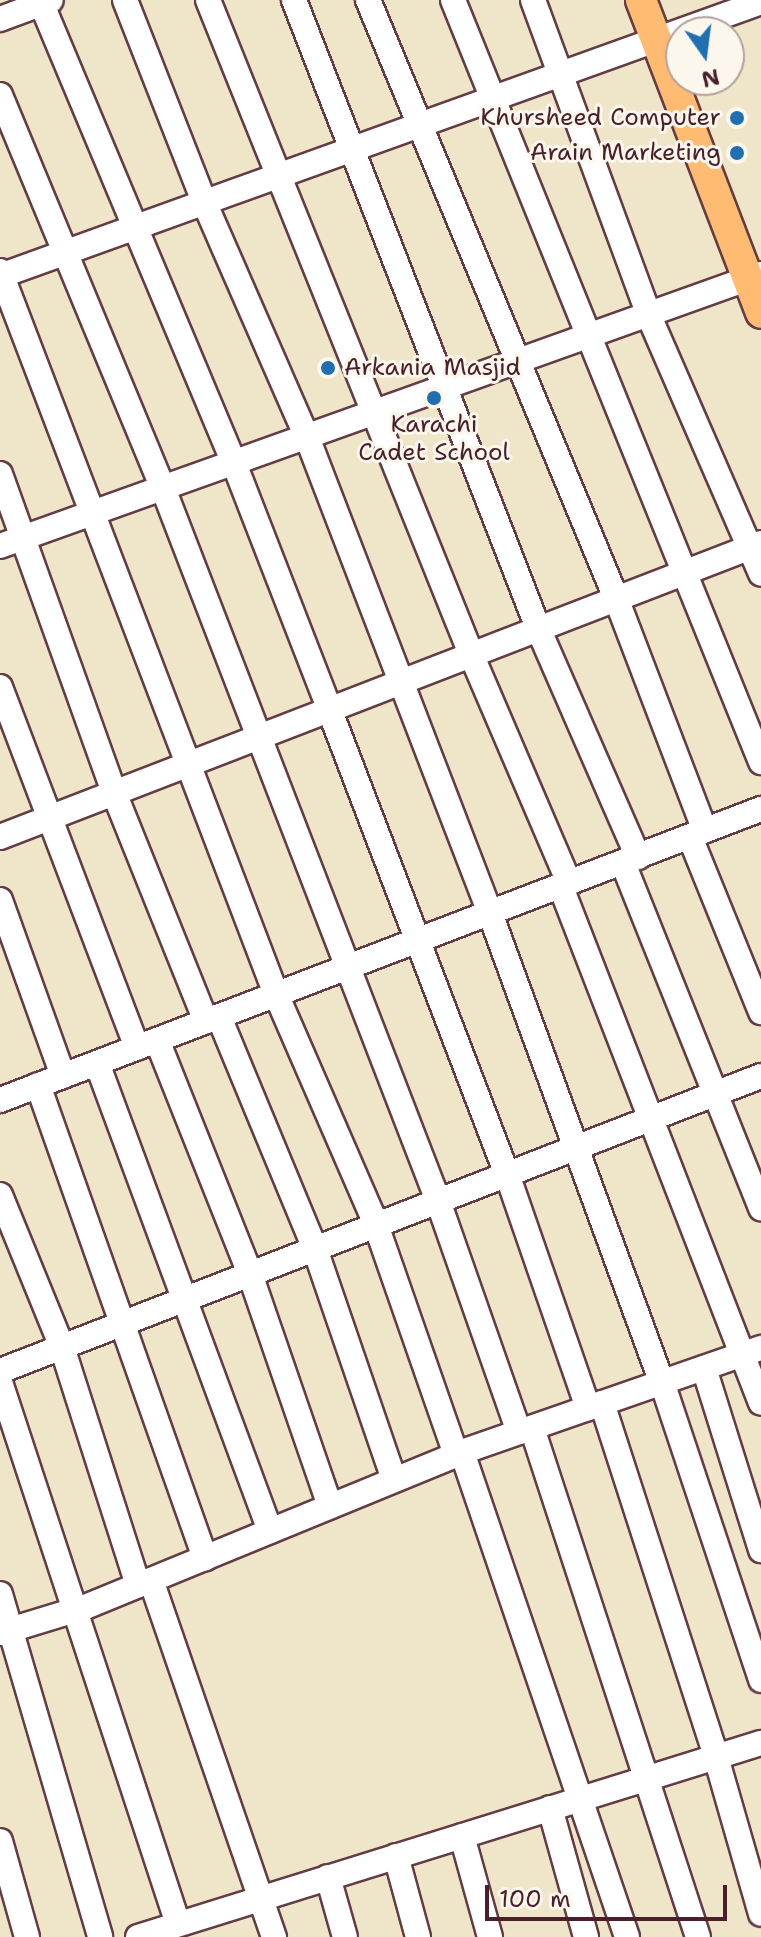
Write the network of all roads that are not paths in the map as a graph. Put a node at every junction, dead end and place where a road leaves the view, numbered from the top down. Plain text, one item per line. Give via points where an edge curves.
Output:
1 (125, 0) edge
2 (208, 0) edge
3 (294, 0) edge
4 (368, 0) edge
5 (453, 0) edge
6 (533, 0) edge
7 (641, 0) edge
8 (44, 1) edge
9 (761, 2) edge
10 (728, 16) edge
11 (0, 19) edge
12 (665, 32) edge
13 (665, 42) edge
14 (562, 74) junction
15 (0, 95) edge
16 (692, 96) edge
17 (698, 96) edge
18 (491, 101) junction
19 (418, 127) junction
20 (354, 151) junction
21 (281, 176) junction
22 (205, 204) junction
23 (133, 229) junction
24 (65, 253) junction
25 (757, 271) edge
26 (1, 274) edge
27 (761, 313) edge
28 (649, 316) junction
29 (587, 338) junction
30 (518, 362) junction
31 (447, 388) junction
32 (373, 414) junction
33 (307, 437) junction
34 (234, 463) junction
35 (0, 474) edge
36 (163, 488) junction
37 (93, 513) junction
38 (23, 538) junction
39 (756, 545) edge
40 (0, 546) edge
41 (687, 571) junction
42 (761, 574) edge
43 (616, 598) junction
44 (538, 628) junction
45 (471, 654) junction
46 (398, 683) junction
47 (0, 687) edge
48 (330, 711) junction
49 (257, 740) junction
50 (761, 762) edge
51 (188, 768) junction
52 (115, 795) junction
53 (760, 812) edge
54 (46, 820) junction
55 (698, 834) junction
56 (0, 837) edge
57 (630, 860) junction
58 (565, 885) junction
59 (0, 900) edge
60 (490, 913) junction
61 (416, 938) junction
62 (344, 967) junction
63 (276, 994) junction
64 (761, 1012) edge
65 (212, 1019) junction
66 (147, 1044) junction
67 (97, 1063) junction
68 (63, 1076) junction
69 (761, 1076) edge
70 (38, 1085) junction
71 (713, 1095) junction
72 (0, 1100) edge
73 (651, 1119) junction
74 (578, 1145) junction
75 (506, 1171) junction
76 (0, 1195) edge
77 (437, 1198) junction
78 (761, 1208) edge
79 (375, 1222) junction
80 (314, 1246) junction
81 (249, 1271) junction
82 (187, 1296) junction
83 (123, 1322) junction
84 (62, 1347) junction
85 (751, 1352) edge
86 (704, 1368) junction
87 (0, 1371) edge
88 (0, 1382) edge
89 (662, 1382) junction
90 (761, 1403) edge
91 (595, 1406) junction
92 (525, 1430) junction
93 (459, 1453) junction
94 (394, 1480) junction
95 (330, 1506) junction
96 (270, 1531) junction
97 (761, 1550) edge
98 (205, 1558) junction
99 (145, 1582) junction
100 (0, 1594) edge
101 (78, 1609) junction
102 (6, 1631) edge
103 (761, 1680) edge
104 (761, 1743) edge
105 (716, 1757) junction
106 (646, 1778) junction
107 (580, 1799) junction
108 (550, 1808) junction
109 (462, 1836) junction
110 (0, 1841) edge
111 (396, 1856) junction
112 (328, 1877) junction
113 (263, 1898) junction
114 (761, 1914) edge
115 (169, 1931) edge
116 (27, 1937) edge
117 (100, 1937) edge
118 (274, 1937) edge
119 (345, 1937) edge
120 (418, 1937) edge
121 (490, 1937) edge
122 (586, 1937) edge
123 (627, 1937) edge
124 (698, 1937) edge

1 - 22 street
2 - 21 street
3 - 20 street
4 - 19 street
5 - 18 street
6 - 14 street
7 - 12 main road
8 - 11 street
8 - 23 street
9 - 10 street
13 - 14 street
14 - 18 street
14 - 28 street
15 - 24 street
16 - 25 main road
17 - 25 main road
18 - 19 street
18 - 29 street
19 - 20 street
19 - 30 street
20 - 21 street
20 - 31 street
21 - 22 street
21 - 32 street
22 - 23 street
22 - 33 street
23 - 24 street
23 - 34 street
24 - 26 street
24 - 36 street
25 - 27 main road
25 - 28 street
26 - 37 street
28 - 29 street
28 - 39 street
29 - 30 street
29 - 41 street
30 - 31 street
30 - 43 street
31 - 32 street
31 - 44 street
32 - 33 street
32 - 45 street
33 - 34 street
33 - 46 street
34 - 36 street
34 - 48 street
35 - 38 street
36 - 37 street
36 - 49 street
37 - 38 street
37 - 51 street
38 - 40 street
38 - 52 street
39 - 41 street
39 - 42 street
41 - 43 street
41 - 50 street
43 - 44 street
43 - 55 street
44 - 45 street
44 - 57 street
45 - 46 street
45 - 58 street
46 - 48 street
46 - 60 street
47 - 54 street
48 - 49 street
48 - 61 street
49 - 51 street
49 - 62 street
51 - 52 street
51 - 63 street
52 - 54 street
52 - 65 street
53 - 55 street
54 - 56 street
54 - 66 street
55 - 57 street
55 - 64 street
57 - 58 street
57 - 71 street
58 - 60 street
58 - 73 street
59 - 68 street
60 - 61 street
60 - 74 street
61 - 62 street
61 - 75 street
62 - 63 street
62 - 77 street
63 - 65 street
63 - 79 street
65 - 66 street
65 - 80 street
66 - 67 street
66 - 81 street
67 - 68 street
67 - 82 street
68 - 70 street
69 - 71 street
70 - 72 street
70 - 83 street
71 - 73 street
71 - 78 street
73 - 74 street
73 - 85 street
74 - 75 street
74 - 89 street
75 - 77 street
75 - 91 street
76 - 84 street
77 - 79 street
77 - 92 street
79 - 80 street
79 - 93 street
80 - 81 street
80 - 94 street
81 - 82 street
81 - 95 street
82 - 83 street
82 - 96 street
83 - 84 street
83 - 98 street
84 - 87 street
84 - 99 street
85 - 86 street
85 - 90 street
86 - 89 street
86 - 97 street
88 - 101 street
89 - 91 street
89 - 103 street
91 - 92 street
91 - 105 street
92 - 93 street
92 - 106 street
93 - 94 street
93 - 107 street
94 - 95 street
95 - 96 street
96 - 98 street
98 - 99 street
99 - 101 street
99 - 113 street
100 - 102 street
101 - 102 street
101 - 115 street
102 - 117 street
104 - 105 street
105 - 106 street
105 - 114 street
106 - 107 street
106 - 124 street
107 - 108 street
107 - 123 street
108 - 109 street
108 - 122 street
109 - 111 street
109 - 121 street
110 - 116 street
111 - 112 street
111 - 120 street
112 - 113 street
112 - 119 street
113 - 115 street
113 - 118 street

